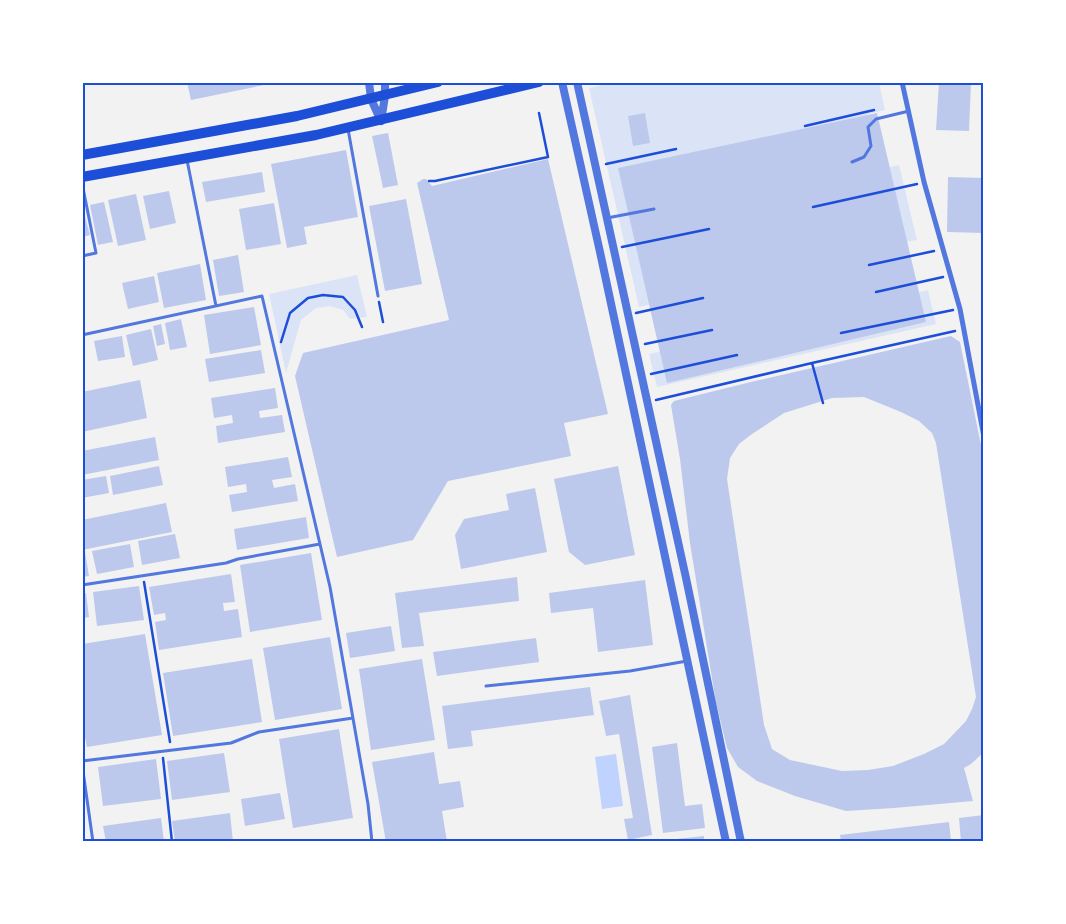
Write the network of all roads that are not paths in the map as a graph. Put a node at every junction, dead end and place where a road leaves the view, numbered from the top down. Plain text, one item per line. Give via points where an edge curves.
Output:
1 (368, 82) edge
2 (386, 82) edge
3 (438, 82) edge
4 (539, 82) edge
5 (562, 82) edge
6 (576, 82) edge
7 (902, 82) edge
8 (385, 96) junction
9 (371, 99) junction
10 (909, 111) junction
11 (381, 121) junction
12 (348, 128) junction
13 (82, 155) edge
14 (187, 159) junction
15 (852, 162) dead end
16 (82, 178) edge
17 (82, 182) edge
18 (654, 209) dead end
19 (606, 218) junction
20 (82, 256) edge
21 (378, 296) road end
22 (216, 306) junction
23 (82, 335) edge
24 (984, 437) edge
25 (320, 544) junction
26 (82, 585) edge
27 (687, 660) junction
28 (486, 686) dead end
29 (353, 718) junction
30 (82, 762) edge
31 (93, 842) edge
32 (372, 842) edge
33 (726, 842) edge
34 (741, 842) edge

1 - 9 street
2 - 8 street
3 - 8 main road
4 - 11 main road
5 - 27 street
6 - 19 street
7 - 10 street
8 - 9 main road
8 - 11 street
9 - 11 street
9 - 13 main road via 260,124
10 - 15 lane via 876,118 868,127 871,146 864,157
10 - 24 street via 924,182 960,309
11 - 12 main road
12 - 14 main road
12 - 21 lane
14 - 16 main road
14 - 22 lane
17 - 20 lane via 96,253
18 - 19 lane
19 - 34 street
22 - 23 lane
22 - 25 lane via 262,296
25 - 26 lane via 226,563
25 - 29 lane
27 - 28 lane via 630,671
27 - 33 street
29 - 30 lane via 259,732 231,743
29 - 32 lane
30 - 31 lane

